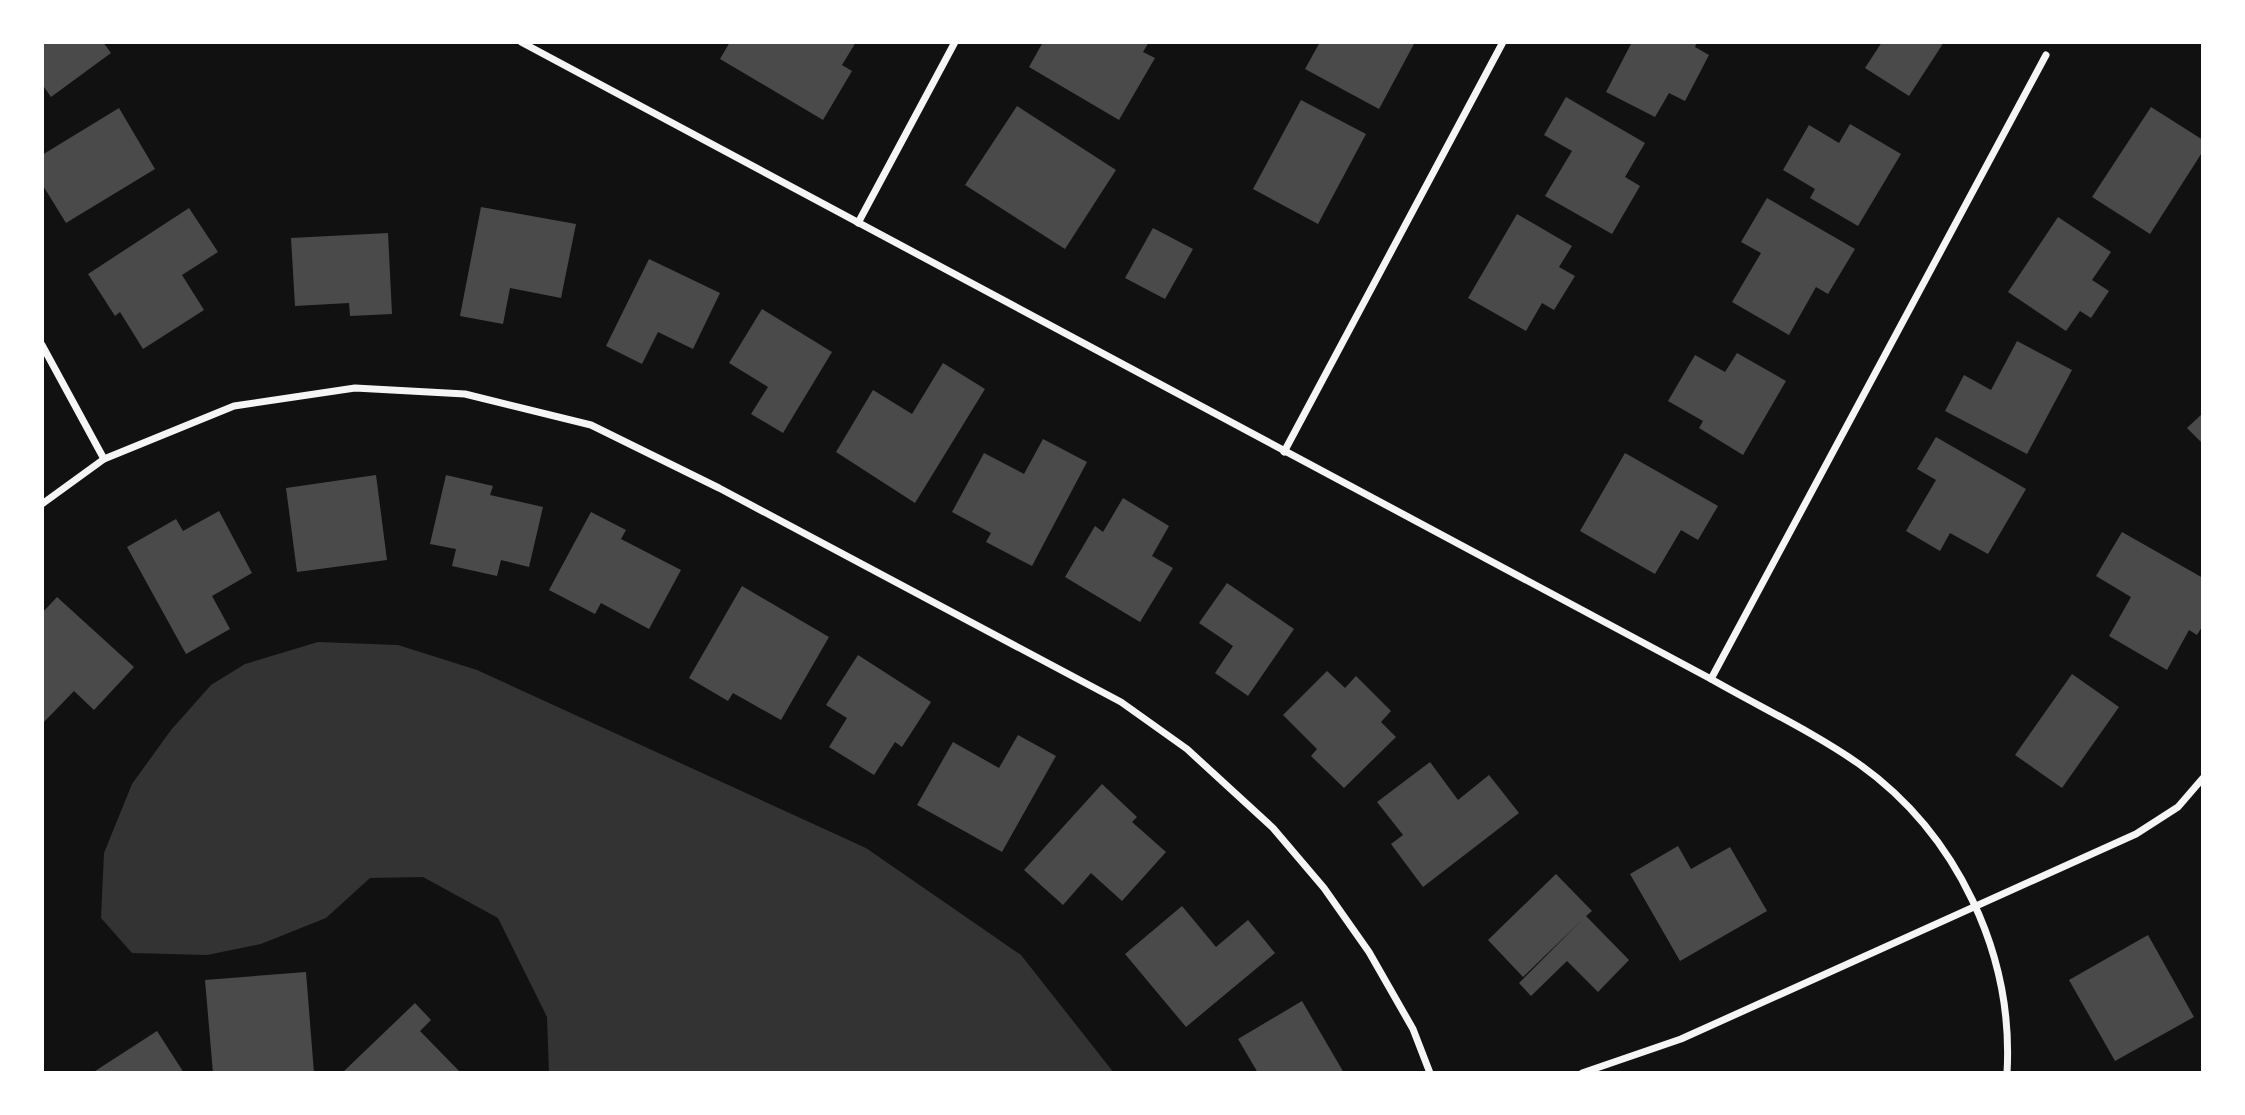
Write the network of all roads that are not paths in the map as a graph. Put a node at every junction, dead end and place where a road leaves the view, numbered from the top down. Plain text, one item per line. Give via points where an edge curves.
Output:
1 (521, 42) edge
2 (956, 42) edge
3 (1503, 42) edge
4 (2046, 55) dead end
5 (858, 223) junction
6 (42, 345) edge
7 (1284, 452) junction
8 (104, 459) junction
9 (42, 504) edge
10 (1711, 680) junction
11 (2203, 778) edge
12 (1976, 906) junction
13 (1430, 1073) edge
14 (1582, 1073) edge
15 (2007, 1073) edge

1 - 5 street
2 - 5 street
3 - 7 street
4 - 10 street
5 - 7 street
6 - 8 street
7 - 10 street
8 - 9 street
8 - 13 street via 234,406 355,388 465,394 591,425 1121,702 1187,749 1273,828 1324,888 1413,1029
10 - 12 street via 1873,775 1934,839
11 - 12 street via 2178,807 2136,834
12 - 14 street via 1681,1039
12 - 15 street via 1993,948 2003,995

